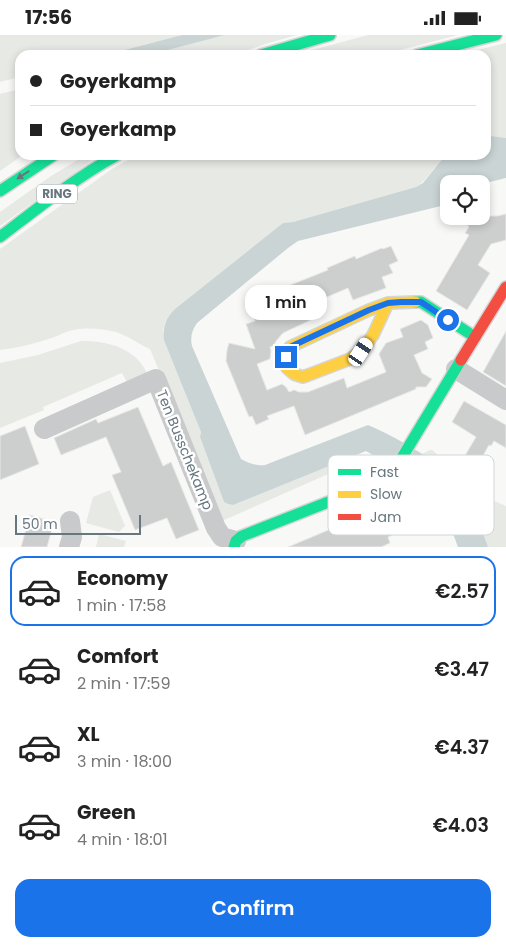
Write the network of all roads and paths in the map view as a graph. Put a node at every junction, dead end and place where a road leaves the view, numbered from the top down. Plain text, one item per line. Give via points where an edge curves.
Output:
1 (330, 35) edge
2 (496, 35) edge
3 (278, 50) edge
4 (437, 50) edge
5 (46, 160) edge
6 (108, 160) edge
7 (0, 191) edge
8 (0, 237) edge
9 (506, 287) edge
10 (388, 303) junction
11 (475, 337) junction
12 (456, 369) junction
13 (506, 400) edge
14 (44, 429) dead end
15 (404, 455) edge
16 (328, 502) edge
17 (70, 521) dead end
18 (235, 544) edge
19 (69, 547) edge

1 - 3 street
2 - 4 street
5 -> 7 street, RING
6 - 8 street, RING
9 - 11 street
10 - 10 street via 290,347 286,357 287,368 304,377 361,352
10 - 11 street via 421,302
11 - 12 street
12 - 13 street
12 - 15 street
14 - 18 street, Ten Busschekamp via 156,379 216,528 222,537
16 - 18 street via 242,536
17 - 19 street via 72,537

